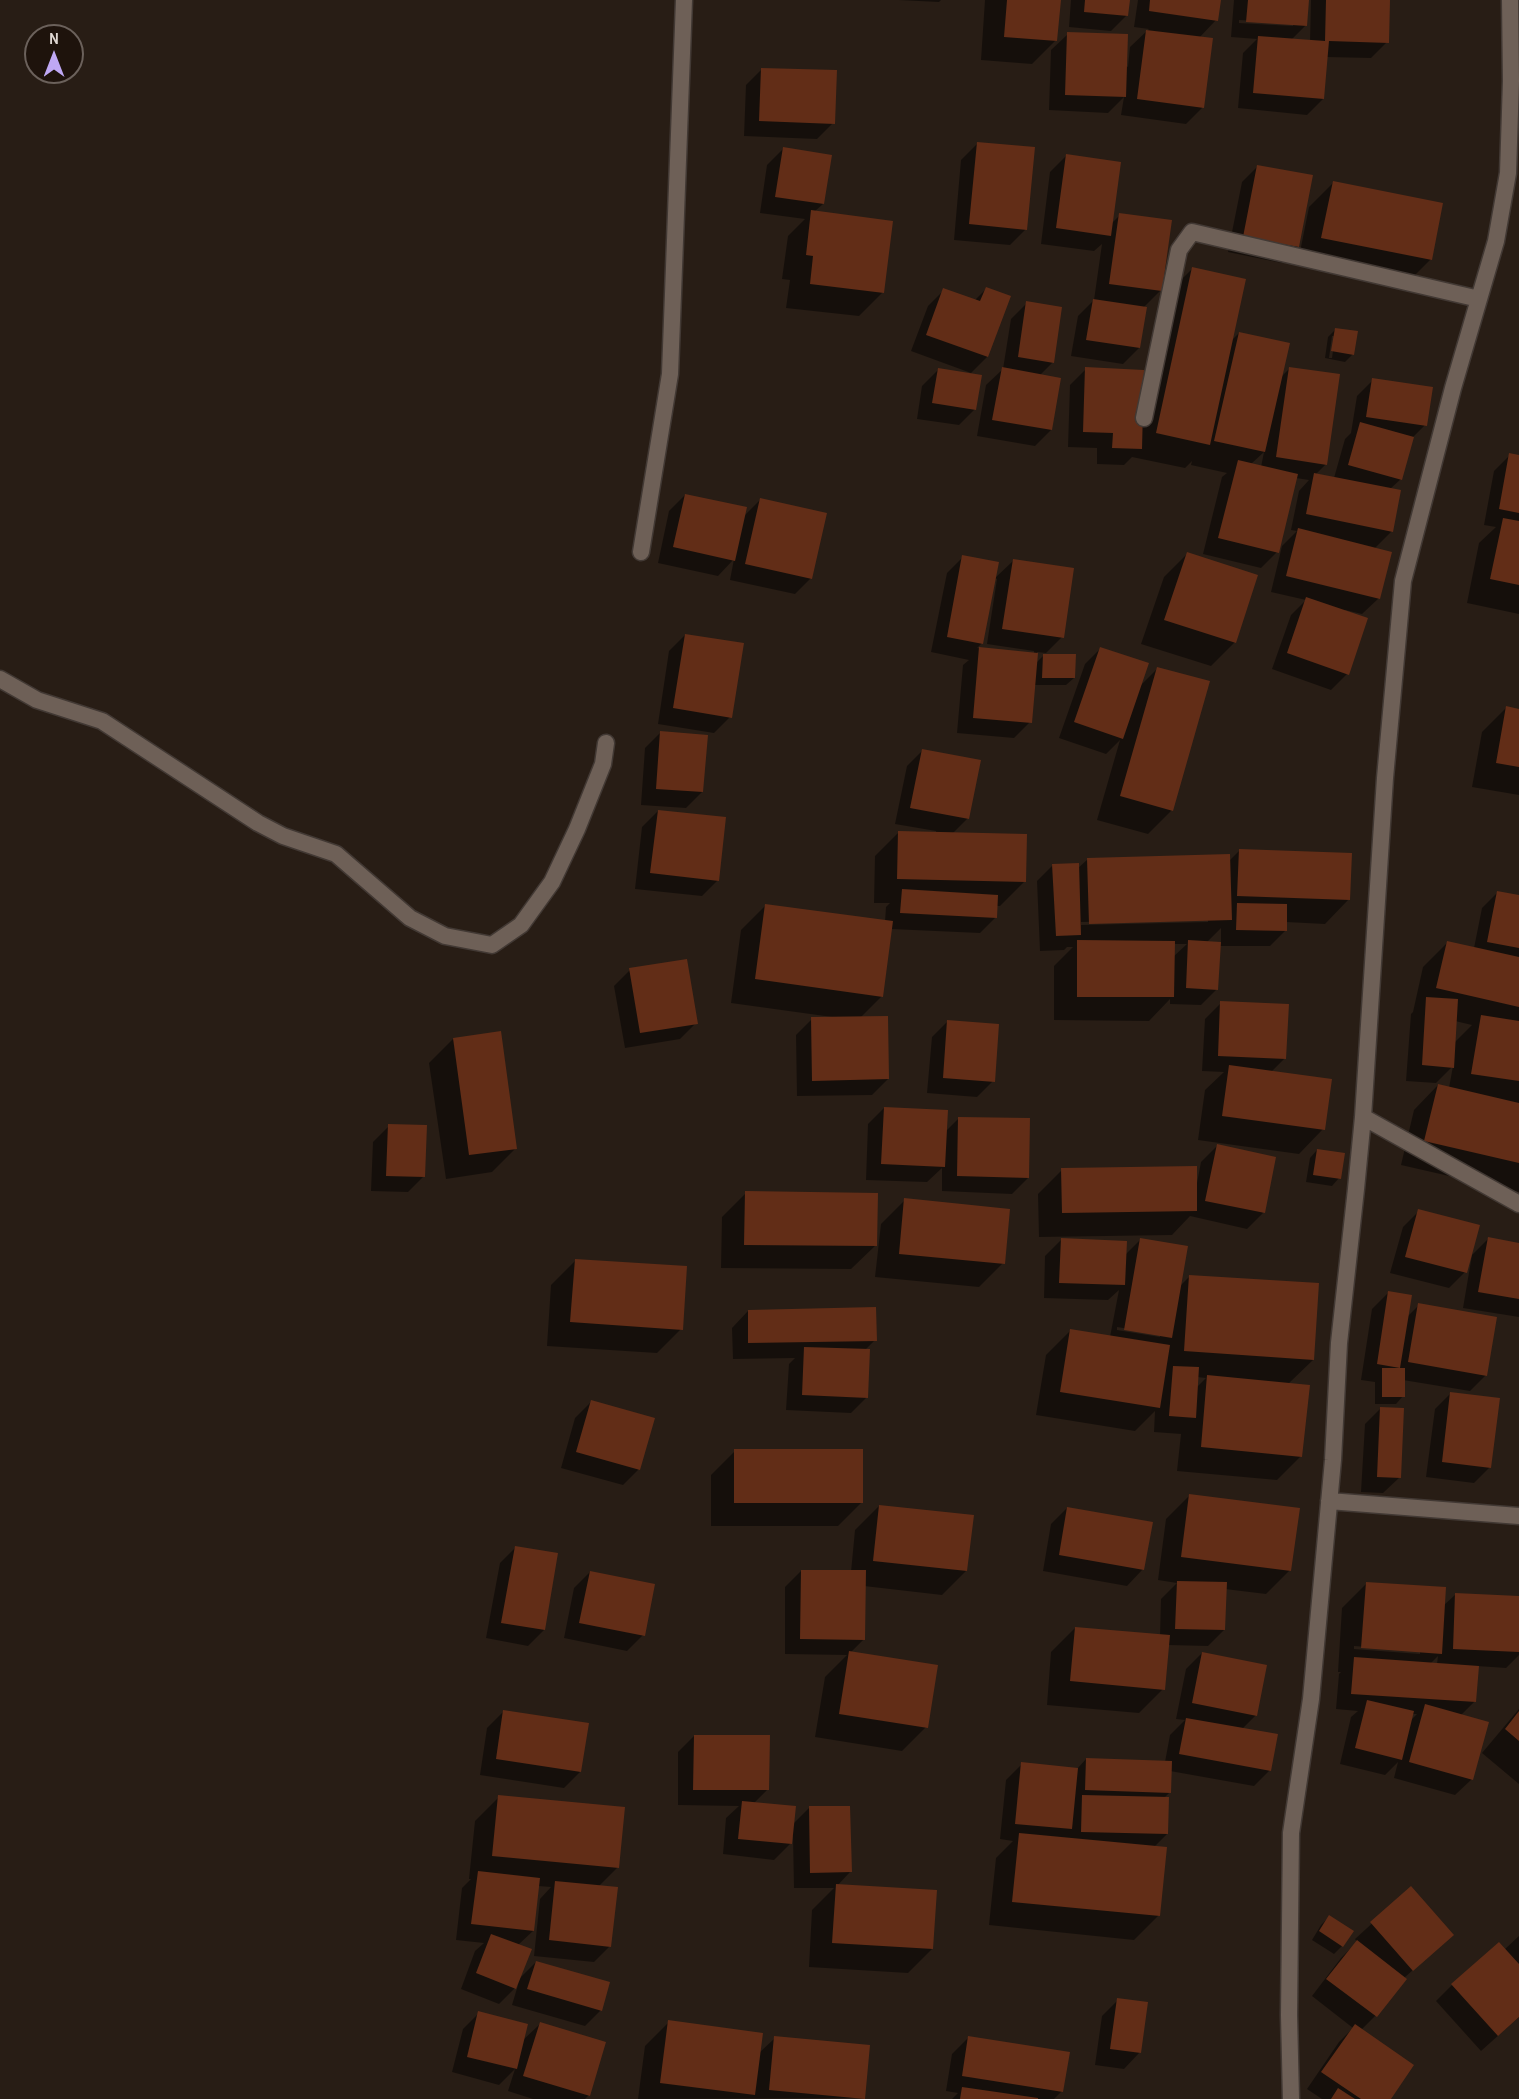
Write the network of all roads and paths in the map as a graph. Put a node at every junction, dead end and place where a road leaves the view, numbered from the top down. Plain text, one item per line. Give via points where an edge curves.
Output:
1 (684, 0) edge
2 (1510, 0) edge
3 (1479, 299) junction
4 (1144, 418) dead end
5 (641, 552) dead end
6 (0, 679) edge
7 (606, 743) dead end
8 (1363, 1117) junction
9 (1519, 1204) edge
10 (1329, 1501) junction
11 (1519, 1516) edge
12 (1291, 2099) edge

1 - 5 street via 670,374
2 - 3 street via 1508,172 1496,241
3 - 4 street via 1192,232 1179,250
3 - 8 street via 1403,581 1385,778
6 - 7 street via 37,700 102,721 258,823 336,854 410,918 445,936 492,945 521,925 552,882 603,764
8 - 9 street
8 - 10 street via 1339,1343
10 - 11 street
10 - 12 street via 1311,1699 1291,1833

